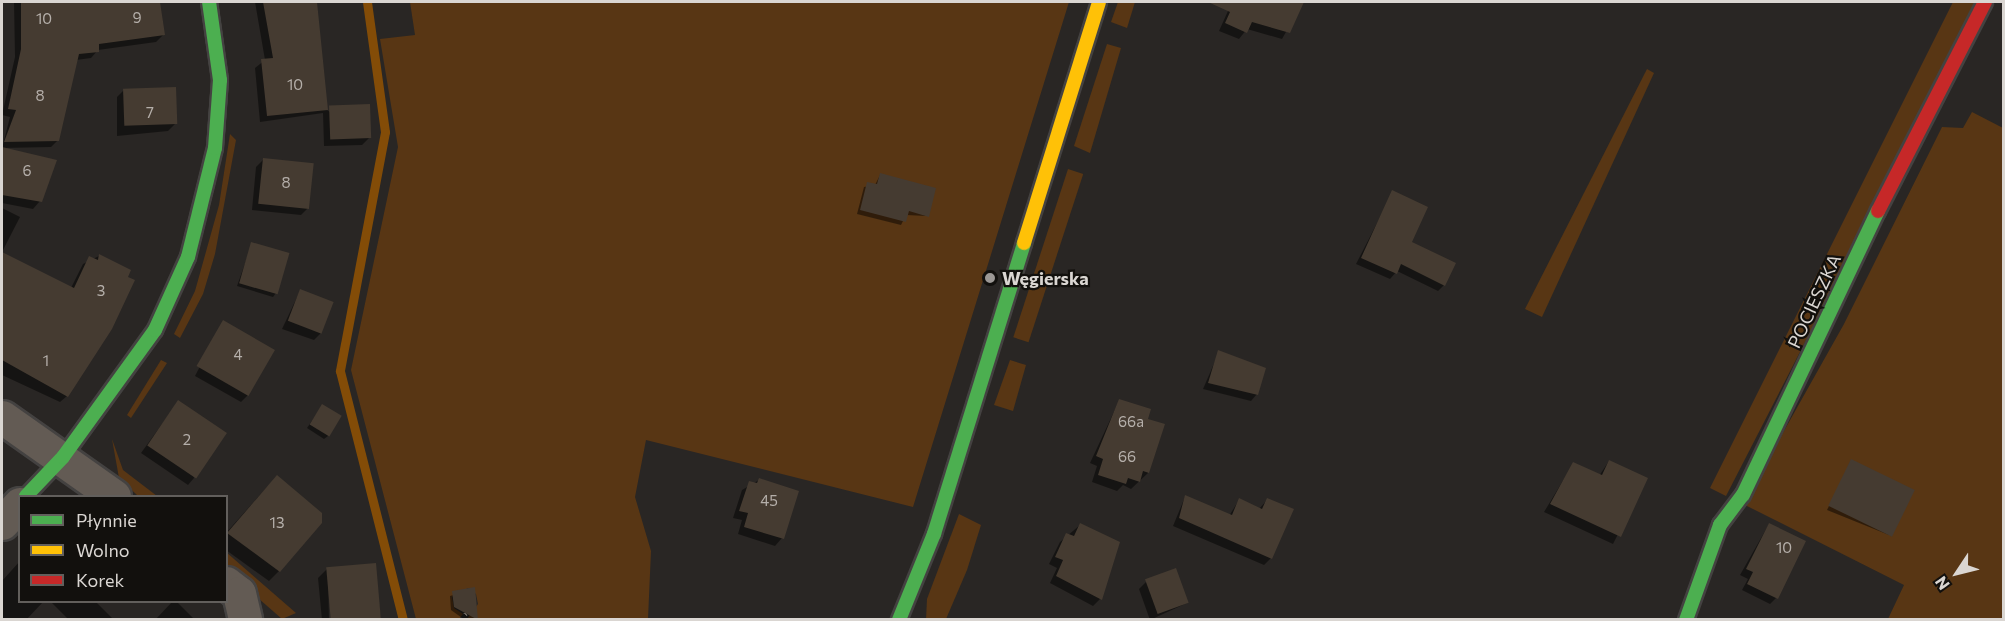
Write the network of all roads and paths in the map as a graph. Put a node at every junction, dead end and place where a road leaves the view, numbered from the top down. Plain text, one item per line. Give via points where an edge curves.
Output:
1 (209, 2) edge
2 (1099, 2) edge
3 (1984, 2) edge
4 (2, 417) edge
5 (63, 457) junction
6 (27, 495) edge
7 (113, 495) edge
8 (18, 506) edge
9 (2, 523) edge
10 (228, 584) edge
11 (467, 612) dead end
12 (245, 620) edge
13 (462, 620) edge
14 (899, 620) edge
15 (1686, 620) edge

1 - 5 street via 220,80 215,148 188,257 155,330
2 - 14 street via 934,534
3 - 15 street, POCIESZKA via 1854,258 1743,495 1720,525
4 - 5 street
5 - 6 street
5 - 7 street
8 - 9 street
10 - 12 street via 239,592
11 - 13 path

